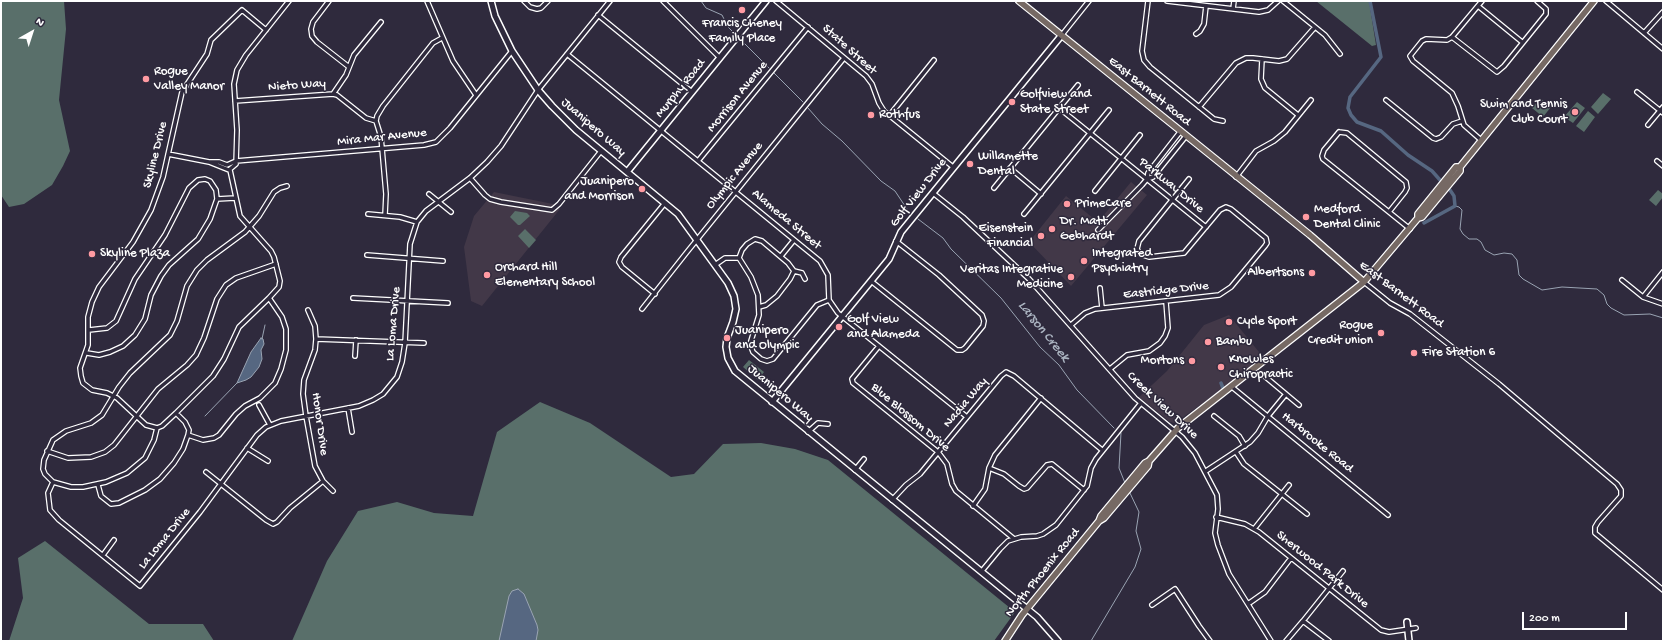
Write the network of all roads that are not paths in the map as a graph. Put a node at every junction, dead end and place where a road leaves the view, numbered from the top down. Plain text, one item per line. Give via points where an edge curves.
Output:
1 (289, 1) edge
2 (329, 1) edge
3 (427, 1) edge
4 (491, 1) edge
5 (524, 1) edge
6 (548, 1) edge
7 (610, 1) edge
8 (663, 1) edge
9 (766, 1) edge
10 (776, 1) edge
11 (1019, 1) edge
12 (1089, 1) edge
13 (1148, 1) edge
14 (1166, 1) edge
15 (1234, 1) edge
16 (1278, 1) edge
17 (1283, 1) edge
18 (1482, 1) edge
19 (1537, 1) edge
20 (1594, 1) edge
21 (1606, 1) edge
22 (1181, 2) edge
23 (1206, 6) junction
24 (1478, 6) junction
25 (1233, 9) junction
26 (1663, 12) edge
27 (598, 15) junction
28 (381, 22) dead end
29 (808, 27) junction
30 (1314, 27) junction
31 (266, 30) junction
32 (1644, 33) junction
33 (1196, 34) dead end
34 (1061, 36) junction
35 (1452, 37) junction
36 (442, 38) junction
37 (1522, 42) junction
38 (1663, 49) edge
39 (512, 51) junction
40 (567, 54) junction
41 (1340, 54) dead end
42 (720, 58) junction
43 (844, 58) junction
44 (1262, 59) junction
45 (934, 60) dead end
46 (349, 67) junction
47 (1078, 85) dead end
48 (538, 90) junction
49 (692, 92) junction
50 (1637, 92) dead end
51 (333, 94) junction
52 (476, 95) junction
53 (1311, 100) dead end
54 (1386, 100) dead end
55 (235, 101) junction
56 (1199, 107) junction
57 (1059, 108) junction
58 (1109, 110) dead end
59 (1662, 110) edge
60 (1298, 115) junction
61 (889, 116) junction
62 (376, 121) junction
63 (1223, 121) dead end
64 (1462, 121) junction
65 (1648, 125) dead end
66 (661, 131) junction
67 (1180, 132) junction
68 (1090, 133) junction
69 (1140, 135) dead end
70 (1186, 136) junction
71 (1481, 140) junction
72 (382, 148) junction
73 (601, 151) junction
74 (168, 154) junction
75 (1121, 158) junction
76 (236, 161) junction
77 (698, 161) junction
78 (1657, 161) dead end
79 (209, 162) junction
80 (1663, 166) edge
81 (953, 168) junction
82 (1010, 168) junction
83 (230, 170) junction
84 (628, 172) junction
85 (1236, 177) junction
86 (470, 178) junction
87 (1190, 179) dead end
88 (1147, 180) junction
89 (287, 186) dead end
90 (994, 188) dead end
91 (1095, 190) dead end
92 (736, 191) junction
93 (933, 193) junction
94 (429, 194) dead end
95 (1041, 194) junction
96 (235, 198) junction
97 (217, 199) junction
98 (1172, 200) junction
99 (439, 202) junction
100 (665, 203) junction
101 (451, 212) dead end
102 (1389, 212) junction
103 (368, 214) dead end
104 (1024, 214) dead end
105 (385, 215) junction
106 (417, 222) junction
107 (250, 227) junction
108 (1206, 227) junction
109 (1410, 229) junction
110 (1098, 230) dead end
111 (697, 240) junction
112 (794, 240) junction
113 (1267, 240) joint
114 (896, 241) junction
115 (367, 256) dead end
116 (781, 256) junction
117 (409, 258) junction
118 (739, 258) junction
119 (443, 261) dead end
120 (276, 264) junction
121 (715, 265) junction
122 (794, 271) junction
123 (1663, 272) edge
124 (804, 279) dead end
125 (1622, 280) dead end
126 (871, 281) junction
127 (1364, 282) junction
128 (1100, 288) dead end
129 (655, 294) junction
130 (1643, 297) junction
131 (269, 298) junction
132 (354, 298) dead end
133 (407, 300) junction
134 (829, 300) junction
135 (1166, 302) junction
136 (448, 303) dead end
137 (1663, 304) edge
138 (759, 307) junction
139 (1102, 308) junction
140 (642, 309) dead end
141 (308, 310) dead end
142 (842, 316) junction
143 (1071, 325) junction
144 (89, 330) junction
145 (316, 339) junction
146 (356, 340) junction
147 (405, 342) junction
148 (424, 343) dead end
149 (878, 346) junction
150 (87, 353) junction
151 (356, 356) dead end
152 (1110, 369) junction
153 (1262, 374) dead end
154 (1232, 387) junction
155 (1286, 394) junction
156 (114, 396) junction
157 (1041, 398) junction
158 (772, 402) junction
159 (1141, 403) junction
160 (259, 405) dead end
161 (1299, 405) dead end
162 (348, 408) junction
163 (176, 413) junction
164 (306, 416) junction
165 (1214, 416) dead end
166 (1268, 416) junction
167 (136, 417) junction
168 (967, 417) junction
169 (828, 424) dead end
170 (270, 425) junction
171 (156, 428) junction
172 (1175, 430) junction
173 (352, 432) dead end
174 (808, 432) junction
175 (188, 435) junction
176 (1245, 446) junction
177 (247, 448) junction
178 (1102, 450) junction
179 (47, 451) junction
180 (938, 452) junction
181 (1236, 452) junction
182 (864, 459) dead end
183 (268, 461) dead end
184 (989, 468) junction
185 (855, 470) junction
186 (1206, 471) junction
187 (206, 472) dead end
188 (323, 481) junction
189 (52, 482) junction
190 (220, 484) junction
191 (98, 485) junction
192 (1290, 485) dead end
193 (1084, 490) junction
194 (333, 491) dead end
195 (1282, 494) junction
196 (892, 500) junction
197 (973, 506) junction
198 (1307, 514) dead end
199 (1388, 515) dead end
200 (1216, 517) junction
201 (1254, 529) junction
202 (1013, 538) junction
203 (114, 540) dead end
204 (103, 555) junction
205 (1291, 558) junction
206 (1343, 571) dead end
207 (981, 572) junction
208 (1329, 589) junction
209 (1663, 590) edge
210 (1248, 604) junction
211 (1152, 605) dead end
212 (1027, 609) junction
213 (1303, 621) junction
214 (1407, 622) dead end
215 (1416, 628) dead end
216 (1408, 630) junction
217 (1005, 641) edge
218 (1058, 641) edge
219 (1210, 641) edge
220 (1271, 641) edge
221 (1286, 641) edge
222 (1329, 641) edge
223 (1409, 641) edge

1 - 31 street
2 - 46 street via 313,22 312,36
3 - 36 street
4 - 39 street, Juanipero Way via 495,16
5 - 6 street via 533,8 541,8
7 - 27 street, La Loma Drive
8 - 42 street
9 - 42 street, Murphy Road
10 - 29 street, State Street
11 - 34 main road, East Barnett Road
12 - 34 street, Golf View Drive
13 - 56 street via 1142,51 1144,60
14 - 22 street
15 - 25 street
16 - 25 street via 1263,12
17 - 30 street
18 - 24 street
19 - 37 street via 1547,11
20 - 71 main road, North Phoenix Road
21 - 32 street
22 - 23 street
23 - 25 street
23 - 33 street via 1204,24
24 - 35 street
24 - 37 street
26 - 32 street
27 - 40 street, La Loma Drive
27 - 49 street
28 - 46 street via 354,55
29 - 43 street, State Street
29 - 77 street, Morrison Avenue
30 - 41 street via 1329,39
30 - 44 street via 1287,60
31 - 55 street via 237,70 234,84
31 - 74 street, Skyline Drive via 242,10 213,37 207,54 182,90
32 - 38 street
34 - 67 main road, East Barnett Road
34 - 81 street, Golf View Drive
35 - 37 street via 1497,72
35 - 64 street via 1447,40 1422,40 1410,56 1452,94
36 - 52 street via 455,65
36 - 62 street via 433,43 383,106
39 - 48 street, Juanipero Way
39 - 52 street, Mira Mar Avenue
40 - 48 street, La Loma Drive
40 - 66 street, Alameda Street
42 - 49 street, Murphy Road
43 - 61 street, State Street via 866,76 881,107
43 - 92 street, Olympic Avenue
44 - 56 street via 1246,58 1236,63
44 - 60 street via 1261,79 1265,88
45 - 61 street
46 - 51 street
47 - 57 street
48 - 73 street, Juanipero Way via 564,119
48 - 86 street, La Loma Drive via 500,146
49 - 66 street, Murphy Road
50 - 59 street
51 - 55 street, Nieto Way
51 - 62 street, Nieto Way via 366,118
52 - 72 street, Mira Mar Avenue via 436,142
53 - 60 street
54 - 64 street via 1436,139 1453,124
55 - 76 street
56 - 63 street
57 - 68 street, Parkway Drive
57 - 82 street
58 - 68 street
59 - 65 street
60 - 85 street via 1280,137 1256,151
61 - 81 street, State Street
62 - 72 street
64 - 71 street
66 - 77 street, Alameda Street
66 - 84 street, Murphy Road
67 - 70 main road, East Barnett Road
67 - 88 street via 1148,173
68 - 75 street, Parkway Drive
68 - 95 street
69 - 75 street
70 - 85 main road, East Barnett Road
70 - 88 street via 1153,177
71 - 109 main road, North Phoenix Road via 1460,166 1460,171
72 - 76 street, Mira Mar Avenue
72 - 105 street
73 - 84 street, Juanipero Way
73 - 86 street via 552,210 490,199
74 - 79 street, Mira Mar Avenue
74 - 144 street, Skyline Drive via 160,187 145,222 128,250 94,295 89,309
75 - 88 street, Parkway Drive
75 - 91 street
76 - 79 street, Mira Mar Avenue via 227,165
76 - 83 street
77 - 92 street, Alameda Street
78 - 80 street
79 - 83 street, Mira Mar Avenue
81 - 93 street, Golf View Drive
82 - 90 street
82 - 95 street
83 - 96 street
84 - 100 street, Juanipero Way
85 - 127 main road, East Barnett Road
86 - 99 street, La Loma Drive
87 - 98 street
88 - 98 street, Parkway Drive
88 - 110 street
89 - 107 street via 274,192
92 - 111 street, Olympic Avenue
92 - 112 street, Alameda Street
93 - 114 street, Golf View Drive
93 - 143 street, Creek View Drive via 1029,279
94 - 99 street
95 - 104 street
96 - 97 street
96 - 107 street via 240,216
97 - 144 street via 214,185 208,180 197,180 192,185 165,235 135,279 116,321 107,328
97 - 150 street via 210,219 198,238 169,265 156,283 145,319 133,338 110,352 99,355
98 - 108 street, Parkway Drive
98 - 108 street via 1138,243 1137,249 1140,254 1149,257 1184,253
99 - 101 street
99 - 106 street, La Loma Drive
100 - 111 street, Juanipero Way via 678,214
100 - 129 street via 619,262
102 - 102 street via 1323,159 1324,150 1339,132 1347,133 1406,182 1405,192
102 - 109 street
103 - 105 street
105 - 106 street via 400,216
106 - 117 street, La Loma Drive via 411,236
107 - 120 street via 271,251
107 - 156 street via 197,270 187,286 177,321 170,335 130,373
108 - 113 street, Parkway Drive via 1222,208 1229,207
109 - 127 main road, North Phoenix Road
111 - 121 street, Juanipero Way
111 - 129 street, Olympic Avenue
112 - 116 street
112 - 134 street, Alameda Street via 823,266 828,276
113 - 135 street, Eastridge Drive via 1241,276 1224,293 1214,297
114 - 126 street, Golf View Drive via 892,255
114 - 126 street via 982,315 982,326 965,348 959,351
115 - 117 street
116 - 118 street via 762,241 755,240 747,244
116 - 122 street
117 - 119 street
117 - 133 street, La Loma Drive
118 - 121 street via 725,258
118 - 138 street via 754,283
120 - 131 street via 279,285
120 - 167 street via 236,278 226,285 217,299 196,355 158,389
121 - 158 street, Juanipero Way via 732,290 736,302 735,315 726,343 728,358 737,373
122 - 124 street via 802,273
122 - 138 street via 776,296 766,305
123 - 130 street
125 - 130 street
126 - 142 street, Golf View Drive
127 - 154 main road, North Phoenix Road
127 - 209 street, East Barnett Road via 1390,303 1410,314 1499,384 1617,484 1621,490 1620,496 1598,522 1595,527 1596,533
128 - 139 street
129 - 140 street, Olympic Avenue
130 - 137 street
131 - 163 street via 239,327 213,376
131 - 175 street via 282,317 286,329 286,350 277,379 263,395 236,414 219,435 203,440
132 - 133 street
133 - 136 street
133 - 147 street, La Loma Drive
134 - 138 street via 818,305 776,356 767,361 753,352 750,344
134 - 142 street
135 - 139 street, Eastridge Drive
135 - 152 street via 1168,328 1160,343 1149,351 1127,355
139 - 143 street, Eastridge Drive via 1085,313
141 - 145 street, Honor Drive via 315,326
142 - 149 street
142 - 158 street, Golf View Drive
143 - 152 street, Creek View Drive
144 - 150 street, Skyline Drive
145 - 146 street
145 - 164 street, Honor Drive via 315,350 304,380
146 - 147 street
146 - 151 street
147 - 148 street
147 - 162 street, La Loma Drive via 401,367 390,386 373,400
149 - 168 street
149 - 180 street, Blue Blossom Drive via 852,379 853,383
150 - 156 street, Skyline Drive via 80,368 83,383 92,390
152 - 159 street, Creek View Drive
153 - 155 street
154 - 166 street, Harbrooke Road
154 - 172 main road, North Phoenix Road
155 - 161 street
155 - 166 street
156 - 167 street, Skyline Drive
156 - 179 street via 98,418 61,434 53,440
157 - 168 street, Nadia Way via 1007,372
157 - 178 street
157 - 184 street via 995,455
158 - 174 street, Juanipero Way
159 - 172 street, Creek View Drive
159 - 178 street
160 - 170 street
162 - 164 street, La Loma Drive
162 - 173 street
163 - 171 street via 165,424
163 - 175 street via 188,425
164 - 170 street, La Loma Drive
164 - 188 street, Honor Drive via 312,460
165 - 176 street via 1239,436
166 - 176 street via 1254,438
166 - 199 street, Harbrooke Road
167 - 171 street, Skyline Drive via 146,425
167 - 179 street via 118,441 110,449 99,454 68,458
168 - 180 street, Nadia Way
169 - 174 street via 818,423
170 - 177 street, La Loma Drive via 257,435
171 - 191 street via 150,449 139,464
172 - 186 street, Creek View Drive via 1195,453
172 - 212 main road, North Phoenix Road via 1101,516
174 - 185 street, Juanipero Way
175 - 191 street via 177,459 160,479 145,490 116,504 107,502 101,496
176 - 181 street
177 - 183 street
177 - 190 street, La Loma Drive
178 - 193 street via 1092,464 1089,482
179 - 189 street via 43,469
180 - 196 street, Nadia Way via 918,477
180 - 197 street, Blue Blossom Drive via 947,464 952,484
181 - 186 street
181 - 195 street via 1244,464
182 - 185 street
184 - 193 street via 1004,474 1024,489 1047,465 1052,464
184 - 197 street via 985,489
185 - 196 street, Juanipero Way
186 - 200 street, Creek View Drive via 1217,495
187 - 190 street
188 - 190 street via 273,524
188 - 194 street, Honor Drive
189 - 191 street via 77,487
189 - 204 street via 48,493 50,510
190 - 204 street, La Loma Drive via 140,586
192 - 195 street
193 - 202 street via 1048,532 1037,536
195 - 198 street
195 - 201 street
196 - 207 street, Juanipero Way
197 - 202 street, Blue Blossom Drive
200 - 201 street, Sherwood Park Drive via 1245,524
200 - 210 street, Creek View Drive via 1215,533 1218,545 1229,574
201 - 205 street, Sherwood Park Drive
202 - 207 street
203 - 204 street
205 - 208 street, Sherwood Park Drive
205 - 210 street via 1265,592
206 - 208 street
207 - 212 street, Juanipero Way
208 - 213 street
208 - 216 street, Sherwood Park Drive via 1381,630
210 - 220 street, Creek View Drive
211 - 219 street via 1174,589
212 - 217 main road, North Phoenix Road
212 - 218 street, Juanipero Way via 1043,622
213 - 221 street
213 - 222 street
214 - 216 street
215 - 216 street, Sherwood Park Drive
216 - 223 street

